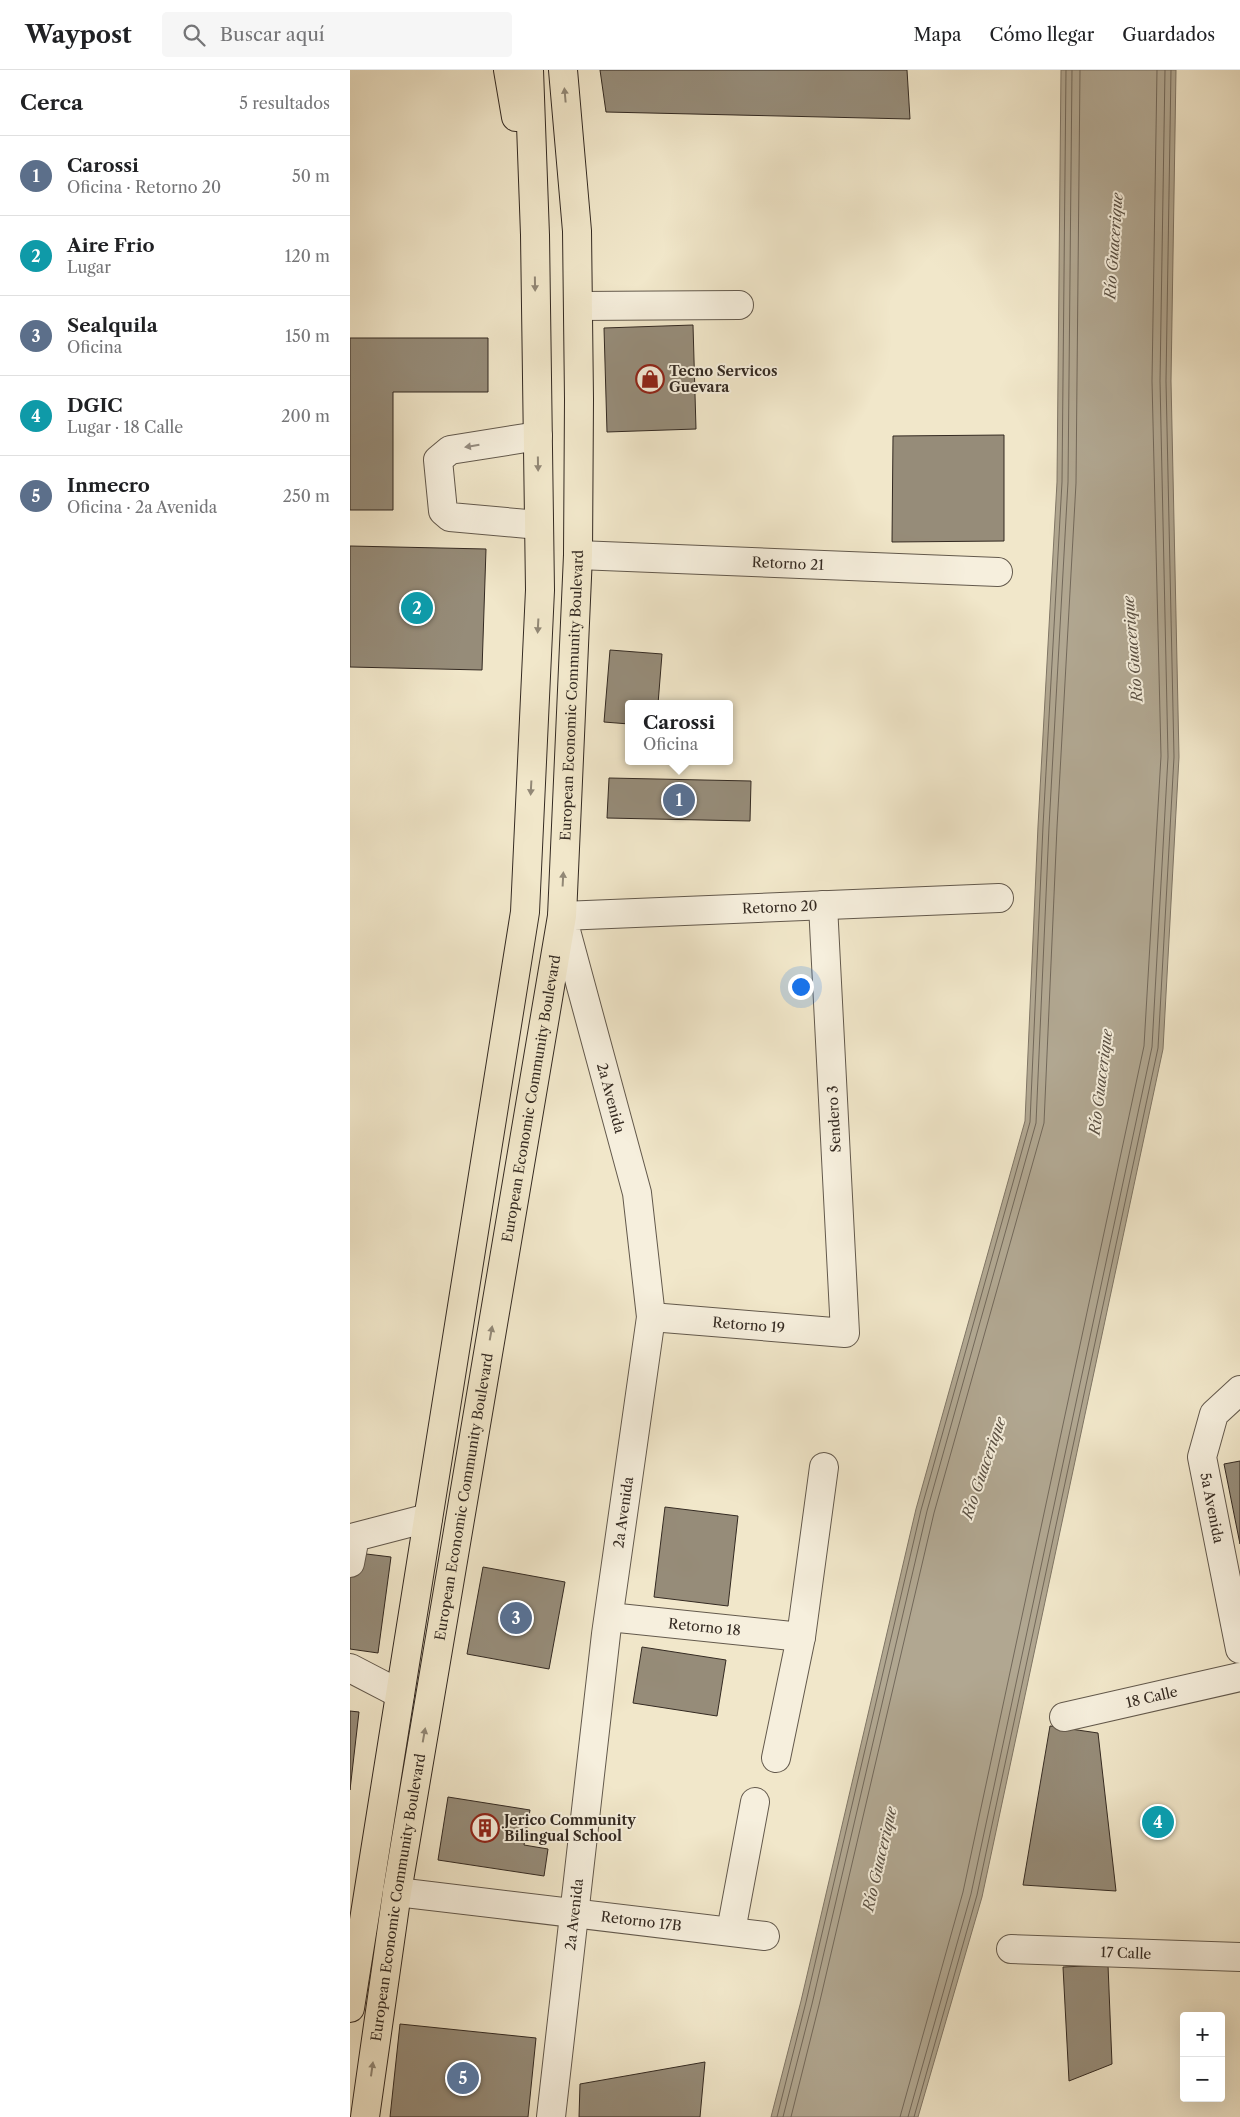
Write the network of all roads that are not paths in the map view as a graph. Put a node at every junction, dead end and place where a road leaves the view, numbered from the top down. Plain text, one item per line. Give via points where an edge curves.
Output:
1 (508, 70) edge
2 (529, 70) edge
3 (539, 70) edge
4 (563, 70) edge
5 (577, 231) junction
6 (535, 235) junction
7 (739, 305) dead end
8 (578, 306) junction
9 (538, 436) junction
10 (539, 525) junction
11 (578, 555) junction
12 (998, 572) dead end
13 (999, 898) dead end
14 (823, 905) junction
15 (562, 916) junction
16 (651, 1317) junction
17 (845, 1333) joint
18 (1240, 1390) edge
19 (824, 1467) dead end
20 (428, 1518) junction
21 (350, 1563) edge
22 (609, 1617) junction
23 (800, 1637) junction
24 (1240, 1649) edge
25 (350, 1668) edge
26 (1240, 1677) edge
27 (400, 1694) junction
28 (1064, 1717) dead end
29 (776, 1758) dead end
30 (755, 1802) dead end
31 (397, 1892) junction
32 (574, 1913) junction
33 (730, 1932) junction
34 (766, 1936) dead end
35 (1011, 1949) dead end
36 (1240, 1957) edge
37 (350, 2008) edge
38 (365, 2117) edge
39 (550, 2117) edge

1 - 6 main road
2 - 6 main road
3 - 5 main road
5 -> 4 main road, European Economic Community Boulevard
5 - 8 main road, European Economic Community Boulevard
6 -> 9 main road
7 - 8 street
8 - 11 main road, European Economic Community Boulevard
9 -> 10 main road
9 -> 10 street via 450,450 438,460 443,511 450,516
10 -> 20 main road via 540,590 525,912
11 - 12 street, Retorno 21
15 -> 11 main road, European Economic Community Boulevard
13 - 14 street, Retorno 20
14 - 15 street, Retorno 20
14 - 17 street, Sendero 3
15 - 16 street, 2a Avenida via 637,1193
31 -> 15 main road, European Economic Community Boulevard
16 - 17 street, Retorno 19
16 - 22 street, 2a Avenida
18 - 24 street, 5a Avenida via 1214,1414 1202,1457
19 - 23 street
20 - 21 street via 355,1537
20 - 27 main road
22 - 23 street, Retorno 18
22 - 32 street, 2a Avenida
23 - 29 street
25 - 27 street
26 - 28 street, 18 Calle
27 - 37 main road
30 - 33 street
31 - 32 street, Retorno 17B
38 -> 31 main road, European Economic Community Boulevard
32 - 33 street, Retorno 17B
32 - 39 street, 2a Avenida
33 - 34 street, Retorno 17B
35 - 36 street, 17 Calle

